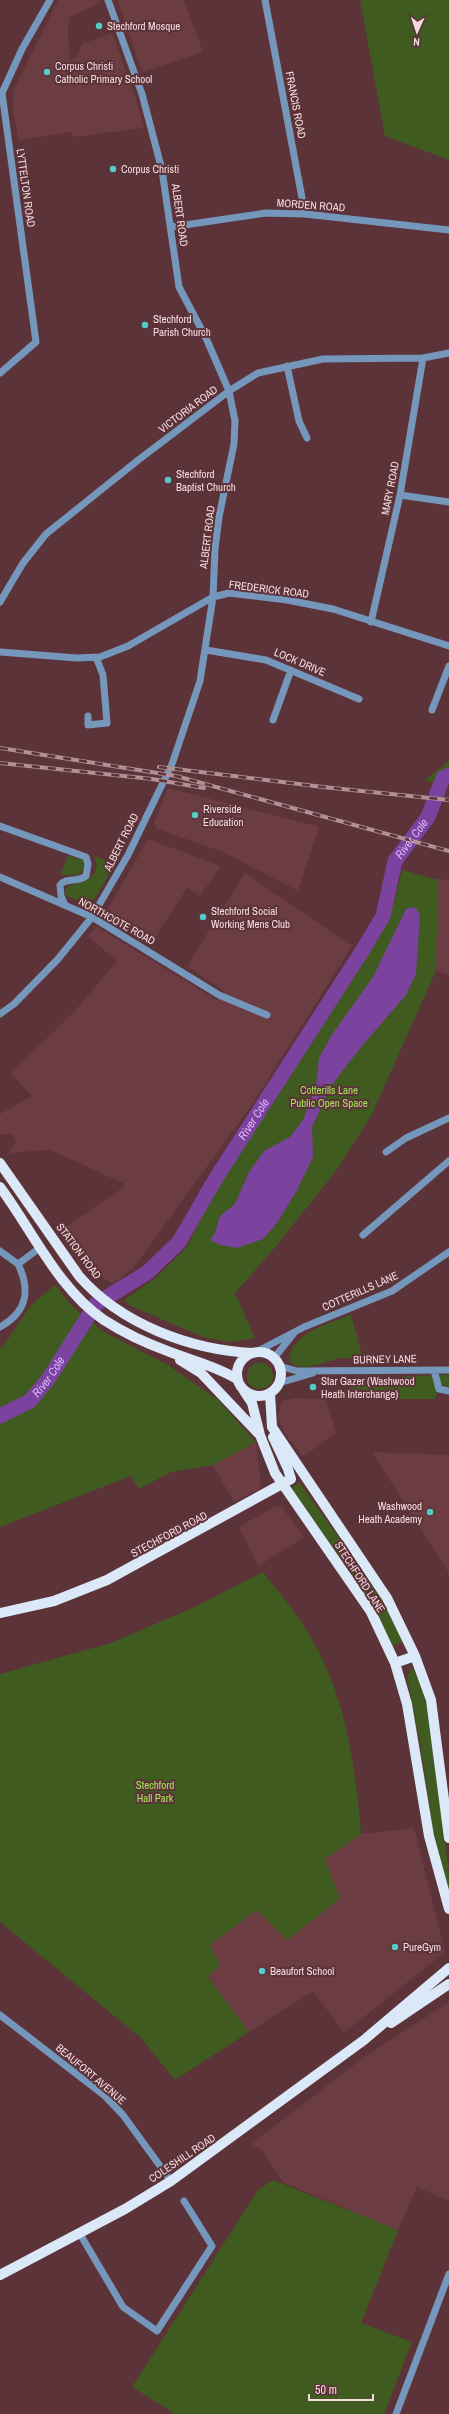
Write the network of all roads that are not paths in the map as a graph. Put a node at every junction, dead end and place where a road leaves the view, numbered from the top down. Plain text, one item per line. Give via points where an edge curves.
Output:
1 (50, 0) edge
2 (108, 0) edge
3 (265, 0) edge
4 (305, 214) junction
5 (171, 227) junction
6 (449, 230) edge
7 (449, 353) edge
8 (423, 358) junction
9 (287, 366) junction
10 (0, 373) edge
11 (230, 391) junction
12 (306, 438) dead end
13 (400, 495) junction
14 (449, 502) edge
15 (213, 596) junction
16 (0, 602) edge
17 (371, 622) junction
18 (449, 646) edge
19 (206, 650) junction
20 (0, 652) edge
21 (96, 657) junction
22 (449, 666) edge
23 (291, 670) junction
24 (359, 699) dead end
25 (432, 710) dead end
26 (88, 716) dead end
27 (274, 720) dead end
28 (0, 826) edge
29 (0, 877) edge
30 (65, 905) junction
31 (92, 917) junction
32 (0, 1014) edge
33 (267, 1015) dead end
34 (449, 1118) edge
35 (386, 1152) dead end
36 (449, 1160) edge
37 (0, 1162) edge
38 (0, 1187) edge
39 (363, 1235) dead end
40 (41, 1247) junction
41 (0, 1251) edge
42 (449, 1252) edge
43 (18, 1264) junction
44 (0, 1327) edge
45 (296, 1331) junction
46 (168, 1352) junction
47 (254, 1353) junction
48 (277, 1362) junction
49 (434, 1370) junction
50 (449, 1370) edge
51 (321, 1371) junction
52 (237, 1379) junction
53 (279, 1383) junction
54 (244, 1391) junction
55 (449, 1391) edge
56 (270, 1393) junction
57 (272, 1427) junction
58 (260, 1435) junction
59 (282, 1484) junction
60 (0, 1613) edge
61 (415, 1656) junction
62 (395, 1664) junction
63 (449, 1838) edge
64 (449, 1909) edge
65 (449, 1968) edge
66 (449, 1984) edge
67 (0, 2014) edge
68 (364, 2040) junction
69 (171, 2181) junction
70 (184, 2201) dead end
71 (80, 2234) junction
72 (449, 2274) edge
73 (0, 2275) edge
74 (396, 2414) edge

1 - 10 street, LYTTELTON ROAD via 22,49 2,93 36,342
2 - 5 street, ALBERT ROAD via 142,94 162,170
3 - 4 street, FRANCIS ROAD
4 - 5 street, MORDEN ROAD via 266,213
4 - 6 street, MORDEN ROAD
5 - 11 street, ALBERT ROAD via 179,287
7 - 8 street, VICTORIA ROAD
8 - 9 street, VICTORIA ROAD via 323,359
8 - 13 street, MARY ROAD
9 - 11 street, VICTORIA ROAD via 258,373
9 - 12 street via 299,421
11 - 15 street, ALBERT ROAD via 235,420 234,444 216,541
11 - 16 street, VICTORIA ROAD via 46,534 23,563
13 - 14 street
13 - 17 street, MARY ROAD
15 - 17 street, FREDERICK ROAD via 229,593 287,600 333,609
15 - 19 street, ALBERT ROAD
15 - 21 street, FREDERICK ROAD via 128,646
17 - 18 street, FREDERICK ROAD
19 - 23 street, LOCK DRIVE via 266,660
19 - 31 street, ALBERT ROAD via 200,681 172,764 128,855
20 - 21 street, FREDERICK ROAD
21 - 26 street via 103,675 106,723 88,725
22 - 25 street
23 - 24 street, LOCK DRIVE
23 - 27 street
28 - 30 street via 86,857 86,876 64,881 60,885 60,896
29 - 30 street, NORTHCOTE ROAD
30 - 31 street, NORTHCOTE ROAD
31 - 32 street, ALBERT ROAD via 58,960 14,1004
31 - 33 street, NORTHCOTE ROAD via 219,995
34 - 35 street via 406,1138
36 - 39 street
37 - 47 main road, STATION ROAD via 56,1246 89,1287 114,1307 164,1333 188,1342 214,1349
38 - 40 main road
40 - 43 street
40 - 46 main road via 68,1288 104,1320
41 - 43 street
42 - 45 street, COTTERILLS LANE via 392,1291
43 - 44 street via 25,1291 25,1304 9,1322
45 - 47 street, COTTERILLS LANE
45 - 48 street, COTTERILLS LANE
46 - 52 main road via 218,1368
46 - 58 main road via 201,1373
47 - 48 main road via 262,1352
47 - 52 main road via 240,1362
48 - 51 street, BURNEY LANE via 297,1371
48 - 53 main road via 281,1374
49 - 50 street, BURNEY LANE
49 - 51 street, BURNEY LANE
49 - 55 street via 439,1389
51 - 53 street, BURNEY LANE
52 - 54 main road
53 - 56 main road
54 - 56 main road via 254,1395
54 - 58 main road, STECHFORD LANE via 252,1403
56 - 57 main road
57 - 59 main road via 274,1439 291,1478
57 - 61 main road, STECHFORD LANE via 386,1598
58 - 59 main road, STECHFORD LANE via 268,1461
59 - 60 main road, STECHFORD ROAD via 107,1580 54,1601
59 - 62 main road, STECHFORD LANE via 371,1612
61 - 62 main road
61 - 63 main road, STECHFORD LANE via 431,1700
62 - 64 main road, STECHFORD LANE via 407,1704 429,1836
65 - 68 main road, COLESHILL ROAD
66 - 68 main road, COLESHILL ROAD via 417,2008
67 - 69 street, BEAUFORT AVENUE via 105,2096 123,2115
68 - 69 main road, COLESHILL ROAD
69 - 71 main road, COLESHILL ROAD
70 - 71 street via 212,2246 157,2331 123,2307
71 - 73 main road, COLESHILL ROAD
72 - 74 street

